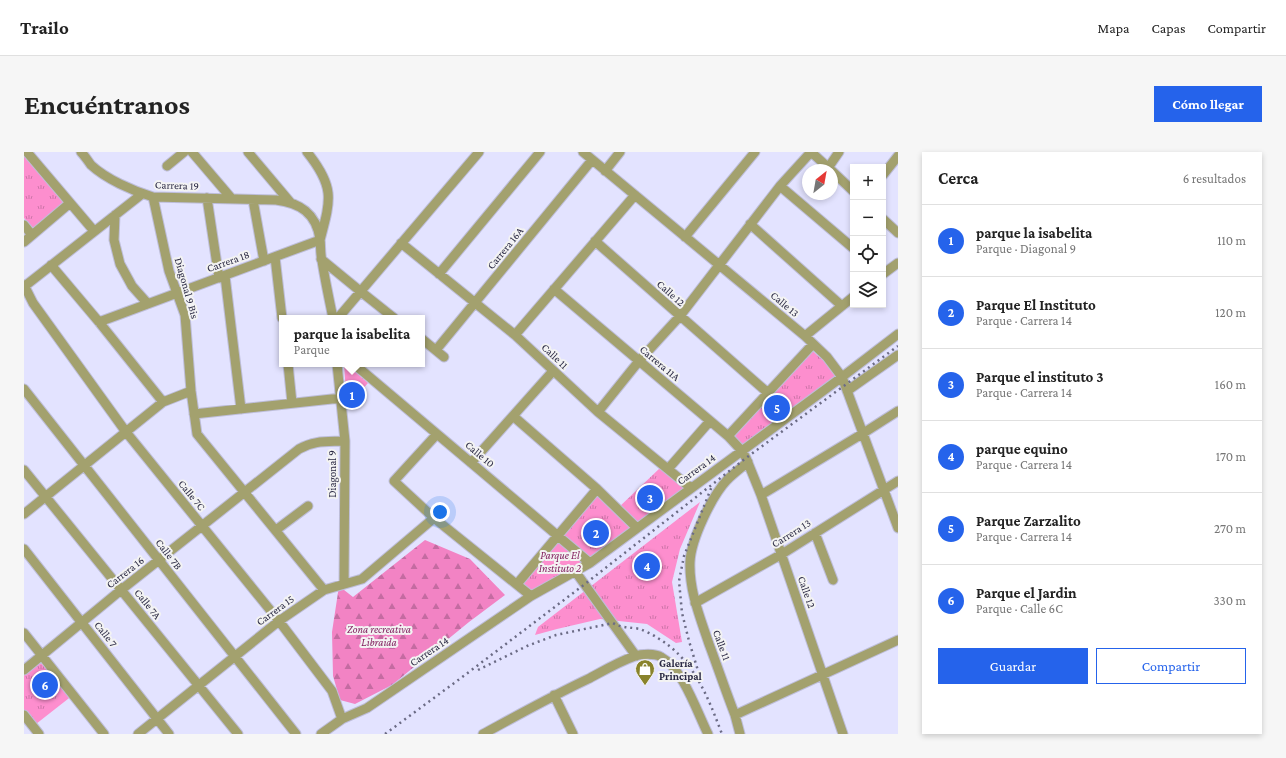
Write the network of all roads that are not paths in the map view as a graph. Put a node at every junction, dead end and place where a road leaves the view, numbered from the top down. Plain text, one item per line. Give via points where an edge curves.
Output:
1 (27, 152) edge
2 (81, 152) edge
3 (184, 152) edge
4 (192, 152) edge
5 (248, 152) edge
6 (307, 152) edge
7 (479, 152) edge
8 (540, 152) edge
9 (583, 152) edge
10 (620, 152) edge
11 (755, 152) edge
12 (811, 152) edge
13 (839, 152) edge
14 (898, 156) edge
15 (592, 160) junction
16 (824, 164) edge
17 (833, 164) edge
18 (167, 166) dead end
19 (605, 171) junction
20 (886, 171) edge
21 (838, 177) edge
22 (780, 186) junction
23 (850, 188) edge
24 (142, 194) junction
25 (635, 195) junction
26 (153, 197) junction
27 (207, 198) junction
28 (232, 199) junction
29 (253, 200) junction
30 (290, 202) junction
31 (70, 203) junction
32 (115, 215) junction
33 (886, 222) edge
34 (750, 224) junction
35 (24, 225) edge
36 (94, 231) junction
37 (898, 233) edge
38 (32, 235) junction
39 (685, 237) junction
40 (320, 240) junction
41 (595, 241) junction
42 (24, 242) edge
43 (402, 243) junction
44 (850, 245) edge
45 (274, 257) junction
46 (321, 259) junction
47 (264, 261) junction
48 (719, 264) junction
49 (51, 265) junction
50 (897, 266) edge
51 (886, 272) edge
52 (439, 274) junction
53 (222, 277) junction
54 (24, 285) edge
55 (554, 289) junction
56 (360, 291) junction
57 (177, 293) junction
58 (26, 298) edge
59 (850, 299) edge
60 (475, 303) junction
61 (148, 304) junction
62 (842, 306) junction
63 (282, 315) edge
64 (331, 315) edge
65 (340, 315) edge
66 (390, 315) edge
67 (680, 316) junction
68 (99, 322) junction
69 (898, 334) edge
70 (515, 335) junction
71 (805, 336) junction
72 (425, 341) edge
73 (813, 344) junction
74 (436, 350) junction
75 (898, 356) edge
76 (444, 357) dead end
77 (639, 361) junction
78 (288, 367) edge
79 (338, 367) edge
80 (358, 367) edge
81 (553, 371) junction
82 (842, 377) junction
83 (24, 389) edge
84 (191, 391) junction
85 (847, 391) junction
86 (768, 393) junction
87 (341, 398) junction
88 (164, 402) junction
89 (292, 403) junction
90 (241, 409) junction
91 (898, 411) edge
92 (598, 412) junction
93 (194, 414) junction
94 (513, 416) junction
95 (710, 421) junction
96 (126, 432) junction
97 (437, 434) junction
98 (862, 434) junction
99 (728, 436) junction
100 (345, 441) junction
101 (745, 457) junction
102 (471, 463) junction
103 (84, 466) junction
104 (668, 469) junction
105 (24, 470) edge
106 (898, 481) edge
107 (691, 488) junction
108 (597, 489) junction
109 (884, 489) junction
110 (245, 492) junction
111 (761, 494) junction
112 (46, 497) junction
113 (308, 506) dead end
114 (24, 514) edge
115 (434, 518) junction
116 (203, 526) junction
117 (637, 528) junction
118 (898, 528) edge
119 (276, 530) junction
120 (814, 533) junction
121 (558, 536) junction
122 (24, 549) edge
123 (782, 554) junction
124 (159, 561) junction
125 (590, 563) junction
126 (575, 571) junction
127 (832, 580) dead end
128 (344, 584) junction
129 (517, 584) junction
130 (121, 590) junction
131 (324, 590) junction
132 (531, 596) junction
133 (695, 604) junction
134 (279, 621) junction
135 (82, 622) junction
136 (24, 633) edge
137 (898, 640) edge
138 (42, 656) junction
139 (235, 656) junction
140 (636, 656) junction
141 (24, 670) edge
142 (822, 675) junction
143 (199, 686) junction
144 (554, 695) junction
145 (24, 715) edge
146 (735, 716) junction
147 (157, 719) junction
148 (342, 719) junction
149 (40, 734) edge
150 (104, 734) edge
151 (138, 734) edge
152 (169, 734) edge
153 (238, 734) edge
154 (296, 734) edge
155 (321, 734) edge
156 (483, 734) edge
157 (572, 734) edge
158 (708, 734) edge
159 (740, 734) edge
160 (843, 734) edge

1 - 31 street
2 - 24 street via 91,165 115,182
3 - 18 street
4 - 28 street
5 - 30 street
6 - 40 street via 325,179 330,201
7 - 43 street
8 - 52 street
9 - 15 street, Calle 13
10 - 19 street
11 - 39 street
12 - 16 street
12 - 22 street
13 - 17 street
14 - 20 street
15 - 19 street, Calle 13
15 - 60 street, Carrera 16A
19 - 25 street, Calle 13
21 - 23 street
22 - 34 street
22 - 44 street
24 - 26 street, Carrera 19
24 - 32 street, Carrera 19
25 - 39 street, Calle 13
25 - 41 street
26 - 27 street, Carrera 19
26 - 57 street, Diagonal 9 Bis via 169,271
27 - 28 street, Carrera 19
27 - 53 street
28 - 29 street, Carrera 19
29 - 30 street, Carrera 19
29 - 47 street
30 - 40 street, Carrera 19 via 308,213 317,227
31 - 36 street
31 - 38 street
32 - 36 street, Carrera 19
32 - 61 street via 114,240 120,264 132,286
33 - 37 street
34 - 48 street
34 - 62 street
35 - 38 street
36 - 49 street, Carrera 19
38 - 42 street
39 - 48 street, Calle 13
40 - 45 street, Carrera 18
40 - 46 street
41 - 55 street
41 - 67 street, Calle 12
43 - 52 street, Calle 11
43 - 56 street
45 - 47 street, Carrera 18
45 - 63 street
46 - 56 street
46 - 64 street
47 - 53 street, Carrera 18
48 - 67 street
48 - 71 street, Calle 13
49 - 54 street, Carrera 19
49 - 68 street
50 - 51 street
52 - 60 street, Calle 11
53 - 57 street, Carrera 18
53 - 90 street
54 - 58 street, Calle 7C
55 - 70 street
55 - 77 street, Carrera 11A
56 - 65 street
56 - 66 street
57 - 61 street, Carrera 18
57 - 84 street, Diagonal 9 Bis via 185,315
58 - 96 street, Calle 7C via 33,303
59 - 62 street
60 - 70 street, Calle 11
60 - 74 street, Carrera 16A
61 - 68 street, Carrera 18
62 - 71 street
67 - 77 street
67 - 86 street, Calle 12
68 - 88 street
69 - 82 street, Carrera 14
70 - 81 street, Calle 11
71 - 73 street, Calle 13
72 - 74 street
73 - 82 street, Calle 13
73 - 86 street
74 - 76 street
75 - 85 street
77 - 92 street
77 - 95 street, Carrera 11A
78 - 89 street
79 - 87 street, Diagonal 9
80 - 97 street, Calle 10
81 - 92 street, Calle 11
81 - 94 street
82 - 85 street, Calle 13
82 - 101 street, Carrera 14
83 - 103 street, Calle 7B
84 - 88 street
84 - 93 street, Diagonal 9 Bis
85 - 98 street, Calle 13
86 - 99 street
87 - 89 street
87 - 100 street, Diagonal 9
88 - 96 street
89 - 90 street
90 - 93 street
91 - 98 street
92 - 104 street, Calle 11
93 - 110 street, Diagonal 9 Bis via 197,434
94 - 102 street
94 - 108 street
95 - 99 street, Carrera 11A
95 - 104 street
96 - 103 street
96 - 116 street, Calle 7C
97 - 102 street, Calle 10
97 - 115 street via 394,481
98 - 109 street, Calle 13
98 - 111 street
99 - 101 street, Carrera 11A
100 - 110 street, Carrera 16 via 319,442 299,449
100 - 128 street, Diagonal 9
101 - 107 street, Carrera 14
101 - 111 street, Calle 12
101 - 133 street, Calle 11 via 721,488 696,537 690,560
102 - 121 street, Calle 10
103 - 112 street
103 - 124 street, Calle 7B
104 - 107 street, Calle 11
105 - 112 street, Calle 7A
106 - 109 street, Carrera 13
107 - 117 street, Carrera 14
108 - 117 street
108 - 121 street
109 - 118 street, Calle 13
109 - 120 street, Carrera 13
110 - 116 street, Carrera 16
110 - 119 street
111 - 123 street, Calle 12
112 - 114 street
112 - 130 street, Calle 7A
113 - 119 street
115 - 128 street, Carrera 15 via 362,579
115 - 129 street
116 - 124 street, Carrera 16
116 - 134 street, Calle 7C
117 - 125 street, Carrera 14
119 - 131 street
120 - 123 street, Carrera 13
120 - 127 street
121 - 125 street, Calle 10
121 - 129 street
122 - 135 street, Calle 7
123 - 133 street, Carrera 13
123 - 142 street, Calle 12
124 - 130 street, Carrera 16
124 - 139 street, Calle 7B
125 - 126 street, Carrera 14
126 - 132 street, Carrera 14
126 - 140 street
128 - 131 street, Carrera 15
129 - 132 street
130 - 135 street, Carrera 16
130 - 143 street, Calle 7A
131 - 134 street, Carrera 15
132 - 148 street, Carrera 14 via 367,708
133 - 146 street, Calle 11
134 - 139 street, Carrera 15
134 - 148 street, Calle 7C via 332,691
135 - 138 street, Carrera 16
135 - 147 street, Calle 7
136 - 138 street
137 - 142 street
138 - 141 street, Carrera 16
138 - 150 street
139 - 143 street, Carrera 15
139 - 154 street, Calle 7B
140 - 144 street
140 - 158 street via 660,656 670,663 685,684
142 - 146 street
142 - 160 street, Calle 12
143 - 147 street, Carrera 15
143 - 153 street, Calle 7A
144 - 156 street
144 - 157 street
145 - 149 street
146 - 159 street, Calle 11
147 - 151 street, Carrera 15
147 - 152 street, Calle 7
148 - 155 street, Carrera 14

